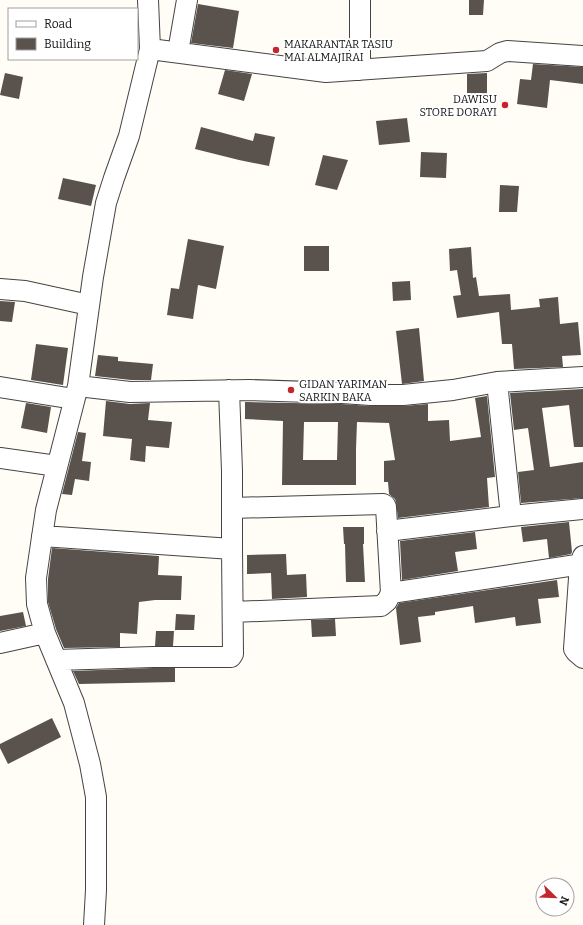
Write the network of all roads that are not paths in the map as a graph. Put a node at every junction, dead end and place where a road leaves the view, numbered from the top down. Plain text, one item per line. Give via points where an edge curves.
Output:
1 (148, 0) edge
2 (187, 0) edge
3 (360, 0) edge
4 (150, 49) junction
5 (178, 52) junction
6 (583, 56) edge
7 (360, 70) junction
8 (0, 289) edge
9 (89, 304) junction
10 (583, 377) edge
11 (497, 382) junction
12 (0, 387) edge
13 (229, 390) junction
14 (76, 393) junction
15 (0, 458) edge
16 (57, 466) junction
17 (232, 508) junction
18 (583, 509) edge
19 (511, 516) junction
20 (387, 531) junction
21 (42, 536) junction
22 (232, 548) junction
23 (582, 561) edge
24 (391, 593) junction
25 (233, 612) junction
26 (45, 633) junction
27 (0, 642) edge
28 (583, 658) edge
29 (56, 660) junction
30 (94, 925) edge

1 - 4 street
2 - 5 street
3 - 7 street
4 - 5 street
4 - 9 street via 129,136 106,203
5 - 7 street via 326,72
6 - 7 street via 507,51 487,61
8 - 9 street via 24,291
9 - 14 street
10 - 11 street
11 - 13 street via 404,395
11 - 19 street
12 - 14 street
13 - 14 street
13 - 17 street
14 - 16 street
15 - 16 street
16 - 21 street
17 - 20 street via 383,504 386,507
17 - 22 street
18 - 19 street
19 - 20 street
20 - 24 street
21 - 22 street
21 - 26 street via 36,578 37,604
22 - 25 street
23 - 24 street
23 - 28 street via 574,649
24 - 25 street via 381,606
25 - 29 street via 231,657
26 - 27 street
26 - 29 street
29 - 30 street via 74,703 96,797

